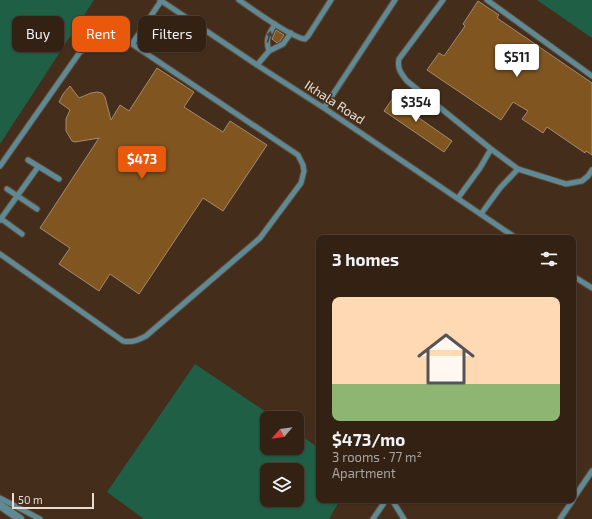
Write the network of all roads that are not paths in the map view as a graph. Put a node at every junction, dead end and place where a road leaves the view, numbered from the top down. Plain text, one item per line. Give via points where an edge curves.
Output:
1 (160, 0) edge
2 (239, 0) edge
3 (332, 0) edge
4 (395, 0) edge
5 (443, 0) edge
6 (487, 0) edge
7 (275, 24) junction
8 (291, 33) junction
9 (132, 44) junction
10 (269, 51) junction
11 (257, 65) junction
12 (592, 76) edge
13 (324, 108) junction
14 (490, 149) junction
15 (28, 160) dead end
16 (0, 166) edge
17 (38, 166) junction
18 (518, 169) junction
19 (592, 170) edge
20 (58, 179) dead end
21 (7, 189) dead end
22 (17, 196) junction
23 (458, 198) junction
24 (37, 209) dead end
25 (482, 214) junction
26 (0, 219) edge
27 (22, 234) dead end
28 (512, 235) edge
29 (0, 254) edge
30 (576, 278) edge
31 (592, 288) edge
32 (592, 471) edge
33 (576, 495) edge
34 (0, 498) edge
35 (384, 503) edge
36 (394, 503) edge
37 (571, 503) edge
38 (0, 505) edge
39 (20, 519) edge
40 (40, 519) edge
41 (373, 519) edge
42 (404, 519) edge
43 (560, 519) edge

1 - 9 lane
1 - 11 lane, Ikhala Road
2 - 7 lane
3 - 8 lane via 305,39
4 - 13 lane
5 - 14 lane via 399,59 399,71 406,81
6 - 12 lane
7 - 8 lane
10 -> 7 lane via 268,35
8 - 10 lane via 283,44
9 - 16 lane via 94,44 80,52
9 - 29 lane via 298,155 304,171 301,183 260,238 146,336 130,343 123,341
10 - 11 lane
11 - 13 lane, Ikhala Road
13 - 23 lane, Ikhala Road
14 - 18 lane
14 - 23 lane via 480,168
15 - 17 lane
17 - 20 lane
17 - 22 lane
18 - 19 lane via 566,184 582,181
18 - 25 lane via 500,188
21 - 22 lane
22 - 24 lane
22 - 26 lane
23 - 25 lane, Ikhala Road
25 - 28 lane, Ikhala Road
26 - 27 lane
30 - 31 lane
32 - 33 lane
34 - 40 lane
35 - 41 lane
36 - 42 lane
37 - 43 lane
38 - 39 street

